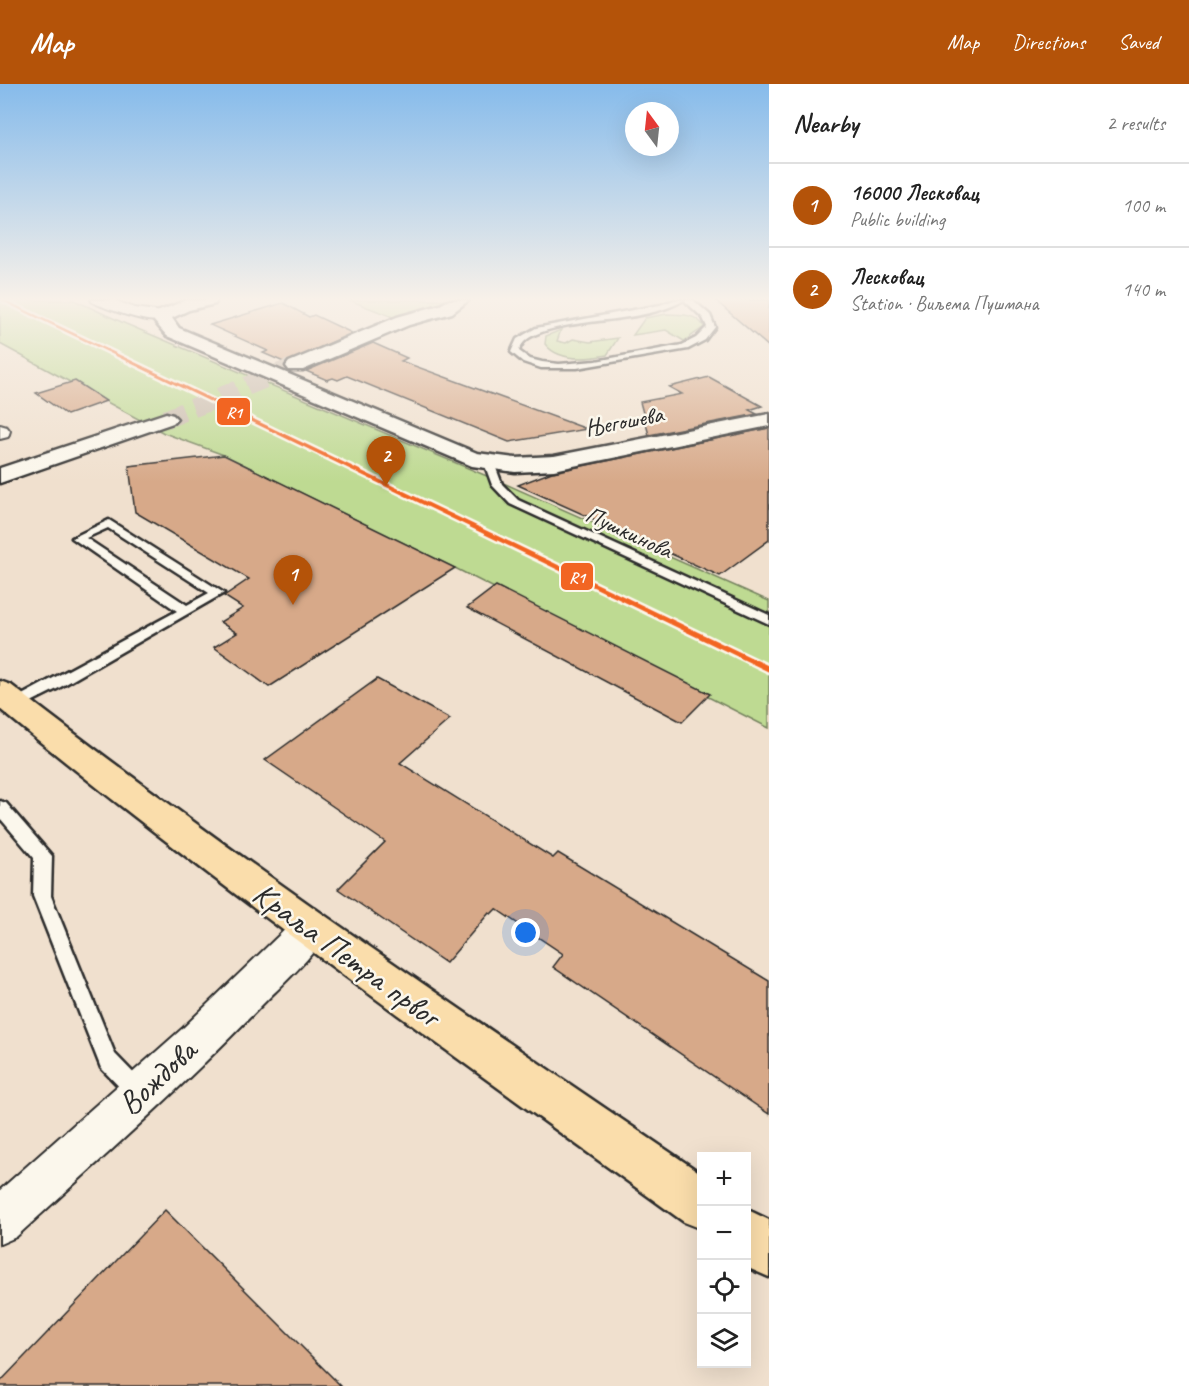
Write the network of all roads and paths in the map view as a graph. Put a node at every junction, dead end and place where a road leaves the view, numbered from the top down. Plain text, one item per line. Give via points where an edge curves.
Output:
1 (237, 361) edge
2 (308, 361) edge
3 (528, 361) edge
4 (608, 361) edge
5 (296, 366) tunnel mouth
6 (166, 419) tunnel mouth
7 (769, 420) edge
8 (489, 463) junction
9 (0, 476) edge
10 (185, 610) junction
11 (769, 620) edge
12 (8, 698) edge
13 (0, 807) edge
14 (310, 930) junction
15 (140, 1094) junction
16 (697, 1201) edge
17 (0, 1221) edge
18 (751, 1238) edge
19 (769, 1251) edge

1 - 8 street, Његошева via 453,453
2 - 5 street
3 - 4 lane via 560,366
6 - 9 street
7 - 8 street, Његошева via 554,463
8 - 11 lane, Пушкинова via 497,485 514,502
10 - 10 lane via 149,587 78,538 109,524 218,593
10 - 12 lane via 52,686
12 - 14 main road, Краља Петра првог via 111,781
13 - 15 lane via 43,856 42,896 108,1061
14 - 15 street, Вождова
14 - 16 main road, Краља Петра првог
15 - 17 street, Вождова
18 - 19 main road

